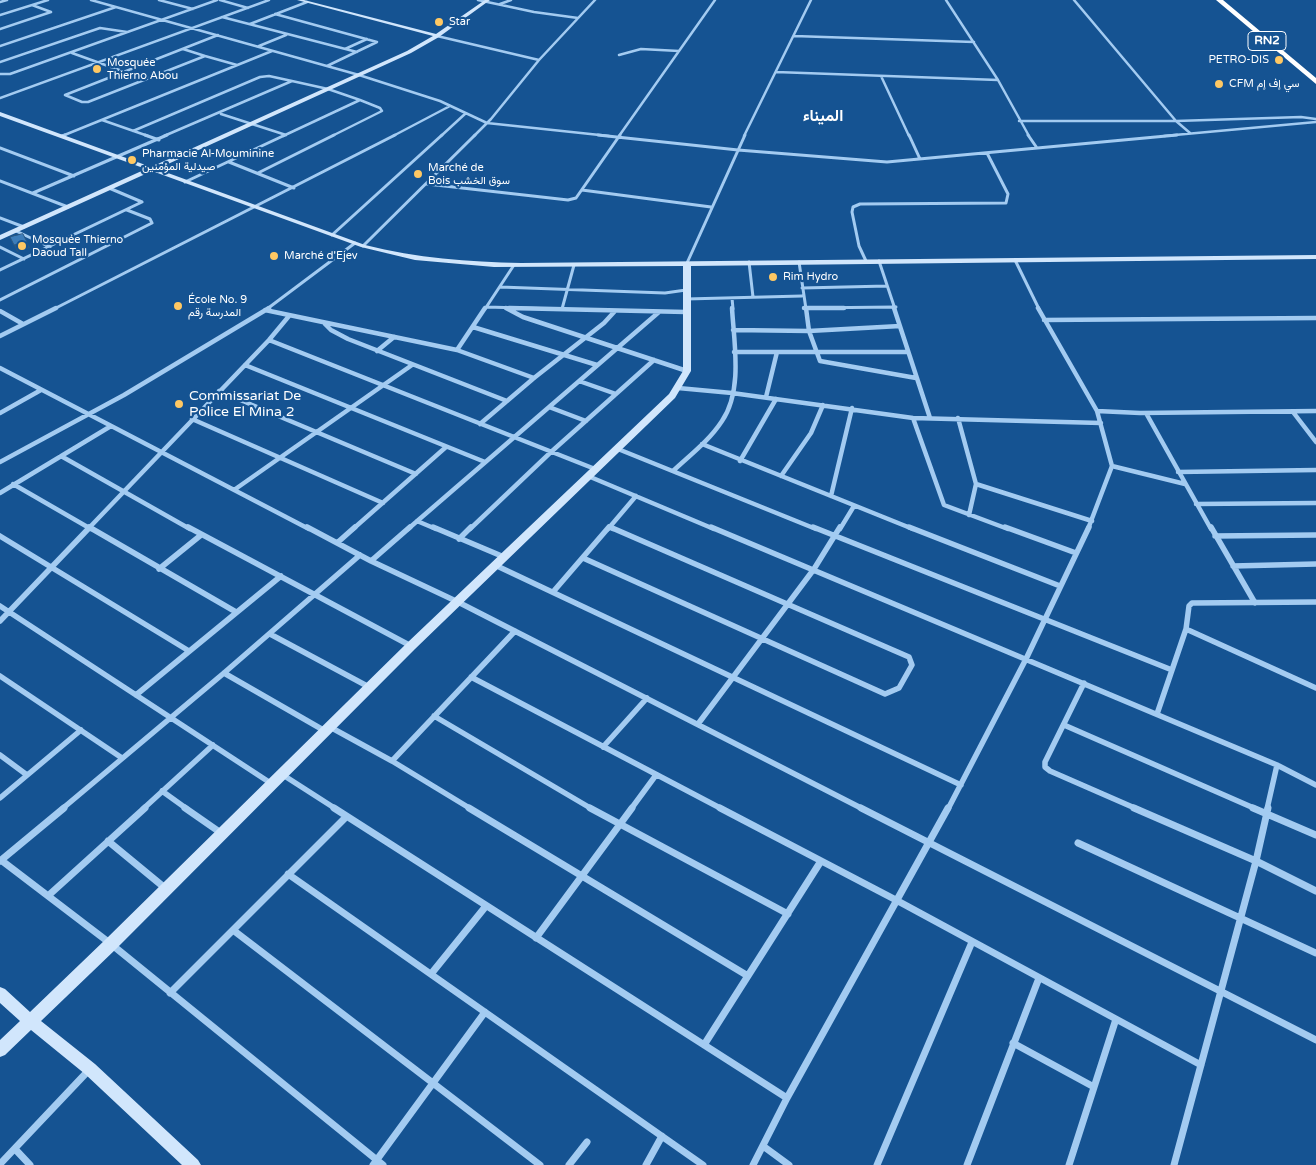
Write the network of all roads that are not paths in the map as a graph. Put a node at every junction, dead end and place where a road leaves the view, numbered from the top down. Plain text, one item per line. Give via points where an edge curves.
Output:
1 (7, 0) edge
2 (48, 0) edge
3 (91, 0) edge
4 (159, 0) edge
5 (218, 0) edge
6 (269, 0) edge
7 (299, 0) edge
8 (478, 0) edge
9 (511, 0) edge
10 (595, 0) edge
11 (715, 0) edge
12 (811, 0) edge
13 (946, 0) edge
14 (1074, 0) edge
15 (1219, 0) edge
16 (1226, 0) edge
17 (487, 1) edge
18 (0, 2) edge
19 (307, 2) junction
20 (32, 5) junction
21 (498, 5) junction
22 (117, 7) junction
23 (248, 8) junction
24 (194, 9) junction
25 (275, 14) junction
26 (0, 15) edge
27 (222, 17) junction
28 (578, 18) junction
29 (163, 20) junction
30 (250, 24) junction
31 (193, 28) junction
32 (0, 29) edge
33 (128, 32) junction
34 (218, 35) junction
35 (286, 35) junction
36 (437, 36) junction
37 (794, 36) junction
38 (367, 39) junction
39 (974, 42) junction
40 (0, 46) edge
41 (258, 46) junction
42 (183, 49) junction
43 (344, 49) junction
44 (272, 51) junction
45 (679, 51) junction
46 (357, 52) junction
47 (71, 53) junction
48 (619, 55) dead end
49 (205, 56) junction
50 (539, 60) junction
51 (0, 62) edge
52 (97, 62) junction
53 (237, 65) junction
54 (326, 66) junction
55 (122, 71) junction
56 (776, 72) junction
57 (0, 74) edge
58 (1316, 74) edge
59 (359, 75) junction
60 (881, 76) junction
61 (998, 80) junction
62 (292, 81) junction
63 (1316, 82) edge
64 (328, 89) junction
65 (0, 98) edge
66 (360, 100) junction
67 (450, 106) junction
68 (466, 113) junction
69 (0, 114) edge
70 (221, 114) junction
71 (102, 120) junction
72 (1316, 120) edge
73 (1019, 121) junction
74 (1176, 121) junction
75 (487, 123) junction
76 (253, 124) junction
77 (133, 130) junction
78 (1190, 133) junction
79 (286, 135) junction
80 (62, 136) junction
81 (618, 138) junction
82 (159, 140) junction
83 (0, 148) edge
84 (1037, 148) junction
85 (738, 150) junction
86 (987, 153) junction
87 (119, 157) junction
88 (920, 159) junction
89 (229, 162) junction
90 (152, 170) junction
91 (258, 173) junction
92 (74, 176) junction
93 (0, 180) edge
94 (186, 182) junction
95 (426, 184) junction
96 (109, 188) junction
97 (294, 188) junction
98 (582, 190) junction
99 (33, 193) junction
100 (68, 207) junction
101 (711, 207) junction
102 (255, 208) junction
103 (127, 210) junction
104 (0, 218) edge
105 (24, 227) junction
106 (16, 231) junction
107 (332, 234) junction
108 (0, 238) edge
109 (355, 243) junction
110 (363, 246) junction
111 (0, 247) edge
112 (50, 247) junction
113 (1316, 257) edge
114 (24, 259) junction
115 (1015, 260) junction
116 (866, 261) junction
117 (879, 261) junction
118 (749, 262) junction
119 (799, 262) junction
120 (686, 263) junction
121 (514, 265) junction
122 (574, 265) junction
123 (0, 270) edge
124 (887, 286) junction
125 (500, 287) junction
126 (569, 288) junction
127 (802, 288) junction
128 (686, 290) junction
129 (802, 296) junction
130 (754, 297) junction
131 (732, 298) junction
132 (686, 299) junction
133 (0, 300) edge
134 (486, 307) junction
135 (896, 307) junction
136 (506, 308) junction
137 (804, 308) junction
138 (562, 309) junction
139 (264, 310) junction
140 (615, 310) junction
141 (0, 311) edge
142 (659, 312) junction
143 (686, 312) junction
144 (290, 316) junction
145 (1316, 318) edge
146 (1044, 320) junction
147 (324, 323) junction
148 (23, 324) junction
149 (900, 326) junction
150 (473, 327) junction
151 (733, 330) junction
152 (808, 331) junction
153 (0, 336) edge
154 (586, 336) junction
155 (394, 337) junction
156 (269, 340) junction
157 (618, 348) junction
158 (457, 350) junction
159 (377, 351) junction
160 (734, 352) junction
161 (777, 352) junction
162 (816, 352) junction
163 (907, 352) junction
164 (563, 355) junction
165 (654, 360) junction
166 (245, 364) junction
167 (412, 365) junction
168 (597, 365) junction
169 (0, 368) edge
170 (687, 371) junction
171 (534, 378) junction
172 (916, 378) junction
173 (579, 381) junction
174 (382, 386) junction
175 (678, 388) junction
176 (41, 390) junction
177 (220, 391) junction
178 (732, 393) junction
179 (616, 394) junction
180 (766, 397) junction
181 (776, 399) junction
182 (507, 401) junction
183 (823, 405) junction
184 (549, 407) junction
185 (351, 408) junction
186 (852, 408) junction
187 (1097, 411) junction
188 (1316, 411) edge
189 (0, 412) edge
190 (1293, 412) junction
191 (1146, 413) junction
192 (89, 414) junction
193 (913, 418) junction
194 (930, 418) junction
195 (958, 418) junction
196 (192, 419) junction
197 (586, 421) junction
198 (1102, 423) junction
199 (480, 424) junction
200 (111, 426) junction
201 (317, 432) junction
202 (514, 438) junction
203 (1316, 442) edge
204 (702, 444) junction
205 (446, 447) junction
206 (618, 449) junction
207 (161, 452) junction
208 (551, 452) junction
209 (61, 456) junction
210 (280, 458) junction
211 (740, 461) junction
212 (0, 462) edge
213 (485, 462) junction
214 (1112, 466) junction
215 (1316, 470) edge
216 (673, 471) junction
217 (592, 472) junction
218 (1178, 472) junction
219 (416, 474) junction
220 (781, 476) junction
221 (13, 484) junction
222 (976, 484) junction
223 (1185, 484) junction
224 (124, 490) junction
225 (234, 490) junction
226 (0, 492) edge
227 (636, 496) junction
228 (830, 496) junction
229 (383, 503) junction
230 (1316, 503) edge
231 (1196, 504) junction
232 (854, 506) junction
233 (969, 515) junction
234 (1092, 521) junction
235 (417, 522) junction
236 (609, 527) junction
237 (88, 528) junction
238 (201, 535) junction
239 (1316, 535) edge
240 (0, 536) edge
241 (1215, 536) junction
242 (834, 537) junction
243 (459, 539) junction
244 (337, 543) junction
245 (1076, 554) junction
246 (360, 555) junction
247 (583, 558) junction
248 (371, 561) junction
249 (501, 561) junction
250 (1316, 564) edge
251 (1233, 566) junction
252 (51, 567) junction
253 (814, 569) junction
254 (159, 570) junction
255 (281, 576) junction
256 (1060, 586) junction
257 (553, 592) junction
258 (315, 595) junction
259 (458, 602) junction
260 (1316, 602) edge
261 (788, 603) junction
262 (1255, 603) junction
263 (0, 606) edge
264 (9, 612) junction
265 (236, 612) junction
266 (0, 621) edge
267 (1044, 621) junction
268 (1186, 629) junction
269 (515, 631) junction
270 (270, 634) junction
271 (762, 639) junction
272 (411, 646) junction
273 (189, 651) junction
274 (1026, 659) junction
275 (1172, 670) junction
276 (224, 673) junction
277 (0, 676) edge
278 (734, 676) junction
279 (471, 677) junction
280 (1084, 683) junction
281 (369, 687) junction
282 (1316, 688) edge
283 (136, 694) junction
284 (646, 698) junction
285 (1157, 714) junction
286 (434, 716) junction
287 (170, 718) junction
288 (698, 724) junction
289 (1064, 724) junction
290 (327, 729) junction
291 (81, 730) junction
292 (213, 744) junction
293 (603, 747) junction
294 (0, 756) edge
295 (122, 758) junction
296 (392, 761) junction
297 (1276, 765) junction
298 (27, 775) junction
299 (282, 775) junction
300 (656, 776) junction
301 (272, 784) junction
302 (961, 785) junction
303 (1316, 786) edge
304 (162, 791) junction
305 (0, 798) edge
306 (1267, 812) junction
307 (346, 817) junction
308 (620, 825) junction
309 (221, 834) junction
310 (1316, 835) edge
311 (108, 841) junction
312 (929, 841) junction
313 (1078, 844) dead end
314 (1, 860) edge
315 (821, 861) junction
316 (1256, 861) junction
317 (288, 874) junction
318 (583, 875) junction
319 (166, 888) junction
320 (1316, 891) edge
321 (49, 895) junction
322 (896, 900) junction
323 (486, 906) junction
324 (788, 914) junction
325 (1240, 916) junction
326 (233, 930) junction
327 (536, 938) junction
328 (972, 942) junction
329 (111, 944) junction
330 (1316, 953) edge
331 (431, 974) junction
332 (748, 976) junction
333 (1039, 978) junction
334 (1220, 990) junction
335 (170, 993) junction
336 (0, 994) edge
337 (485, 1012) junction
338 (1116, 1020) junction
339 (30, 1021) junction
340 (1316, 1040) edge
341 (1013, 1044) junction
342 (704, 1045) junction
343 (0, 1050) edge
344 (1201, 1065) junction
345 (90, 1069) junction
346 (433, 1083) junction
347 (1094, 1087) junction
348 (787, 1098) junction
349 (662, 1136) junction
350 (587, 1142) dead end
351 (763, 1146) junction
352 (15, 1149) junction
353 (377, 1163) edge
354 (0, 1164) edge
355 (30, 1165) edge
356 (193, 1165) edge
357 (540, 1165) edge
358 (569, 1165) edge
359 (646, 1165) edge
360 (703, 1165) edge
361 (753, 1165) edge
362 (790, 1165) edge
363 (877, 1165) edge
364 (968, 1165) edge
365 (1069, 1165) edge
366 (1174, 1165) edge

1 - 18 street
2 - 20 street
3 - 22 street
4 - 24 street
5 - 23 street
5 - 24 street
6 - 23 street
7 - 19 main road
8 - 17 street
9 - 21 street
10 - 28 street
11 - 45 street
12 - 37 street
13 - 39 street
14 - 74 street
15 - 63 highway, RN2
16 - 58 highway, RN2
17 - 21 street
17 - 36 main road
19 - 25 street
19 - 36 main road
20 - 26 street
20 - 32 street via 51,12
21 - 28 street
22 - 29 street
22 - 40 street
23 - 27 street
24 - 29 street
25 - 30 street
25 - 38 street
27 - 30 street
27 - 31 street
28 - 50 street
29 - 31 street
29 - 33 street
30 - 35 street
31 - 34 street
31 - 52 street
33 - 47 street
33 - 51 street via 100,28
34 - 41 street
34 - 42 street
35 - 41 street
35 - 43 street
36 - 50 street
36 - 59 main road
37 - 39 street
37 - 56 street
38 - 43 street
38 - 46 street via 377,42
39 - 61 street
41 - 44 street
42 - 49 street
42 - 55 street
43 - 46 street
44 - 53 street
44 - 54 street
45 - 48 street via 641,49
45 - 81 street
46 - 54 street
47 - 52 street
47 - 57 street via 10,74
49 - 53 street
49 - 55 street via 88,102 65,95
50 - 75 street
52 - 55 street
52 - 65 street
53 - 71 street
54 - 59 street
56 - 60 street
56 - 85 street
59 - 64 main road
59 - 67 street
60 - 61 street
60 - 88 street
61 - 73 street
62 - 64 street
62 - 70 street
62 - 77 street via 260,77
64 - 66 street
64 - 76 main road
66 - 79 street
66 - 91 street via 382,111
67 - 68 street
67 - 97 street
68 - 75 street
68 - 107 street
69 - 80 main road
70 - 76 street
70 - 82 street
71 - 77 street
71 - 80 street
72 - 74 street via 1301,117
72 - 78 street
73 - 74 street
73 - 84 street
74 - 78 street
75 - 81 street
75 - 95 street
76 - 79 street
76 - 90 main road
77 - 82 street
78 - 84 street
79 - 89 street
80 - 87 main road
81 - 85 street
81 - 98 street
82 - 87 street
83 - 92 street
84 - 86 street
85 - 88 street via 887,162
85 - 101 street
86 - 88 street
86 - 116 street via 1008,194 1006,203 860,204 852,212 859,246
87 - 90 main road
87 - 92 street
89 - 91 street
89 - 94 street
90 - 94 main road
90 - 96 main road
91 - 97 street
92 - 99 street
93 - 99 street
94 - 102 main road
95 - 98 street via 568,200 576,198
95 - 110 street
96 - 100 main road
96 - 103 street via 141,200 141,204
97 - 102 street
98 - 101 street
99 - 100 street
100 - 105 main road
101 - 120 street
102 - 107 main road
102 - 148 street
103 - 112 street
103 - 133 street via 150,219 152,223
104 - 105 street
105 - 106 main road
106 - 108 main road
106 - 112 street
107 - 109 main road
109 - 110 main road
109 - 139 street
110 - 121 main road via 429,260
111 - 114 street
112 - 114 street
113 - 115 main road
114 - 123 street
115 - 117 main road
115 - 146 street
116 - 117 main road
116 - 119 main road
117 - 124 street
118 - 119 main road
118 - 120 main road
118 - 130 street
119 - 127 street
120 - 122 main road
120 - 128 main road
121 - 122 main road
121 - 125 street
122 - 126 street
124 - 127 street
124 - 135 street
125 - 126 street
125 - 134 street
126 - 128 street via 665,293
126 - 138 street
127 - 129 street
128 - 132 main road
129 - 130 street
129 - 137 street
130 - 131 street
131 - 132 street
131 - 151 street
132 - 143 main road
134 - 136 street
134 - 150 street
135 - 137 street
135 - 149 street
136 - 138 street
136 - 154 street
137 - 152 street
138 - 140 street
139 - 144 street
139 - 192 street
140 - 142 street
140 - 154 street
141 - 148 street
142 - 143 street
142 - 157 street
143 - 170 main road
144 - 147 street
144 - 156 street
145 - 146 street
146 - 187 street
147 - 155 street
147 - 159 street via 336,333
148 - 153 street
149 - 152 street
149 - 163 street
150 - 158 street
150 - 164 street
151 - 152 street
151 - 160 street
152 - 162 street
154 - 157 street
154 - 164 street
155 - 158 street
155 - 159 street
156 - 166 street
156 - 174 street
157 - 165 street
157 - 168 street
158 - 171 street
159 - 167 street
160 - 161 street
160 - 178 street
161 - 162 street
161 - 180 street
162 - 163 street
162 - 172 street via 823,362
163 - 172 street
164 - 168 street
164 - 171 street
165 - 170 street
165 - 179 street
166 - 177 street
166 - 185 street
167 - 174 street
167 - 182 street
168 - 173 street
169 - 176 street
170 - 175 main road
171 - 182 street
172 - 194 street
173 - 179 street
173 - 184 street
174 - 185 street
174 - 199 street
175 - 178 street
175 - 206 main road
176 - 189 street
176 - 192 street
177 - 196 street
177 - 201 street
178 - 180 street
178 - 204 street via 726,413
179 - 197 street
180 - 181 street
181 - 183 street
181 - 211 street
182 - 199 street
183 - 186 street
183 - 220 street via 817,421
184 - 197 street
184 - 202 street
185 - 201 street
185 - 205 street
186 - 193 street
186 - 228 street
187 - 191 street
187 - 198 street
188 - 190 street
190 - 191 street
190 - 203 street
191 - 218 street
192 - 200 street
192 - 212 street
193 - 194 street
193 - 233 street via 940,500 950,508
194 - 195 street
195 - 198 street
195 - 222 street
196 - 207 street
196 - 210 street
197 - 208 street
198 - 214 street
199 - 202 street
200 - 207 street
200 - 209 street
201 - 210 street
201 - 219 street
202 - 208 street
202 - 213 street
204 - 211 street
204 - 216 street
205 - 213 street
205 - 219 street
206 - 216 street
206 - 217 main road
207 - 224 street
207 - 225 street
208 - 217 street
208 - 243 street
209 - 221 street
209 - 224 street
210 - 225 street
210 - 229 street
211 - 220 street
213 - 235 street
214 - 223 street
214 - 234 street
215 - 218 street
216 - 242 street
217 - 227 street
217 - 249 main road
218 - 223 street
219 - 229 street
220 - 228 street
221 - 226 street
221 - 237 street
222 - 233 street
222 - 234 street
223 - 231 street
224 - 237 street
224 - 238 street
225 - 244 street
227 - 236 street
227 - 253 street
228 - 232 street
229 - 244 street
230 - 231 street
231 - 241 street
232 - 242 street
232 - 256 street
233 - 245 street
234 - 245 street
235 - 243 street
235 - 248 street
236 - 247 street
236 - 261 street
237 - 252 street
237 - 254 street
238 - 254 street
238 - 255 street
239 - 241 street
240 - 252 street
241 - 251 street
242 - 253 street
242 - 267 street
243 - 249 street
244 - 246 street
245 - 256 street
246 - 248 street
246 - 258 street
247 - 257 street
247 - 271 street
248 - 259 street
249 - 257 street
249 - 259 main road
250 - 251 street
251 - 262 street
252 - 264 street
252 - 273 street
253 - 261 street
253 - 274 street
254 - 265 street
255 - 258 street
255 - 265 street
256 - 267 street
257 - 278 street
258 - 270 street
258 - 272 street
259 - 269 street
259 - 272 main road
260 - 262 street
261 - 271 street
261 - 271 street via 909,657 912,665 898,691 885,694
262 - 268 street via 1192,603
263 - 264 street
264 - 266 street
264 - 283 street
265 - 273 street
267 - 274 street
267 - 275 street
268 - 275 street
268 - 282 street
269 - 279 street
269 - 284 street
270 - 276 street
270 - 281 street
271 - 278 street
272 - 281 main road
273 - 283 street
274 - 280 street
274 - 302 street
275 - 285 street
276 - 287 street
276 - 290 street
277 - 291 street
278 - 288 street
278 - 302 street
279 - 286 street
279 - 293 street
280 - 285 street
280 - 289 street
281 - 290 main road
283 - 287 street
284 - 288 street
284 - 293 street
285 - 297 street
286 - 296 street
286 - 308 street
287 - 292 street
287 - 295 street
288 - 312 street
289 - 306 street
289 - 316 street via 1045,762 1050,771
290 - 296 street
290 - 299 main road
291 - 295 street
291 - 298 street
292 - 301 street
292 - 304 street
293 - 300 street
294 - 298 street
295 - 314 street
296 - 318 street
297 - 303 street
297 - 306 street
298 - 305 street
299 - 301 main road
299 - 307 street
300 - 308 street
300 - 315 street
301 - 309 main road
302 - 312 street
304 - 309 street
304 - 311 street
306 - 310 street
306 - 316 street
307 - 317 street
307 - 323 street
308 - 318 street
308 - 324 street
309 - 319 main road
311 - 319 street
311 - 321 street
312 - 322 street
312 - 334 street
313 - 325 street
314 - 321 street
315 - 322 street
315 - 324 street
316 - 320 street
316 - 325 street
317 - 326 street
317 - 331 street
318 - 327 street
318 - 332 street
319 - 329 main road
321 - 329 street
322 - 328 street
322 - 348 street
323 - 327 street
323 - 331 street
324 - 332 street
325 - 330 street
325 - 334 street
326 - 335 street
326 - 346 street
327 - 342 street
328 - 333 street
328 - 363 street
329 - 335 street
329 - 339 main road
331 - 337 street
332 - 342 street
333 - 338 street
333 - 341 street
334 - 340 street
334 - 344 street
335 - 353 street
336 - 339 main road
337 - 346 street
337 - 349 street
338 - 344 street
338 - 347 street
339 - 343 main road
339 - 345 main road
341 - 347 street
341 - 364 street
342 - 348 street
344 - 366 street
345 - 352 street
345 - 356 main road
346 - 353 street
346 - 357 street
347 - 365 street
348 - 351 street
349 - 359 street
349 - 360 street
350 - 358 street
351 - 361 street
351 - 362 street
352 - 354 street
352 - 355 street

